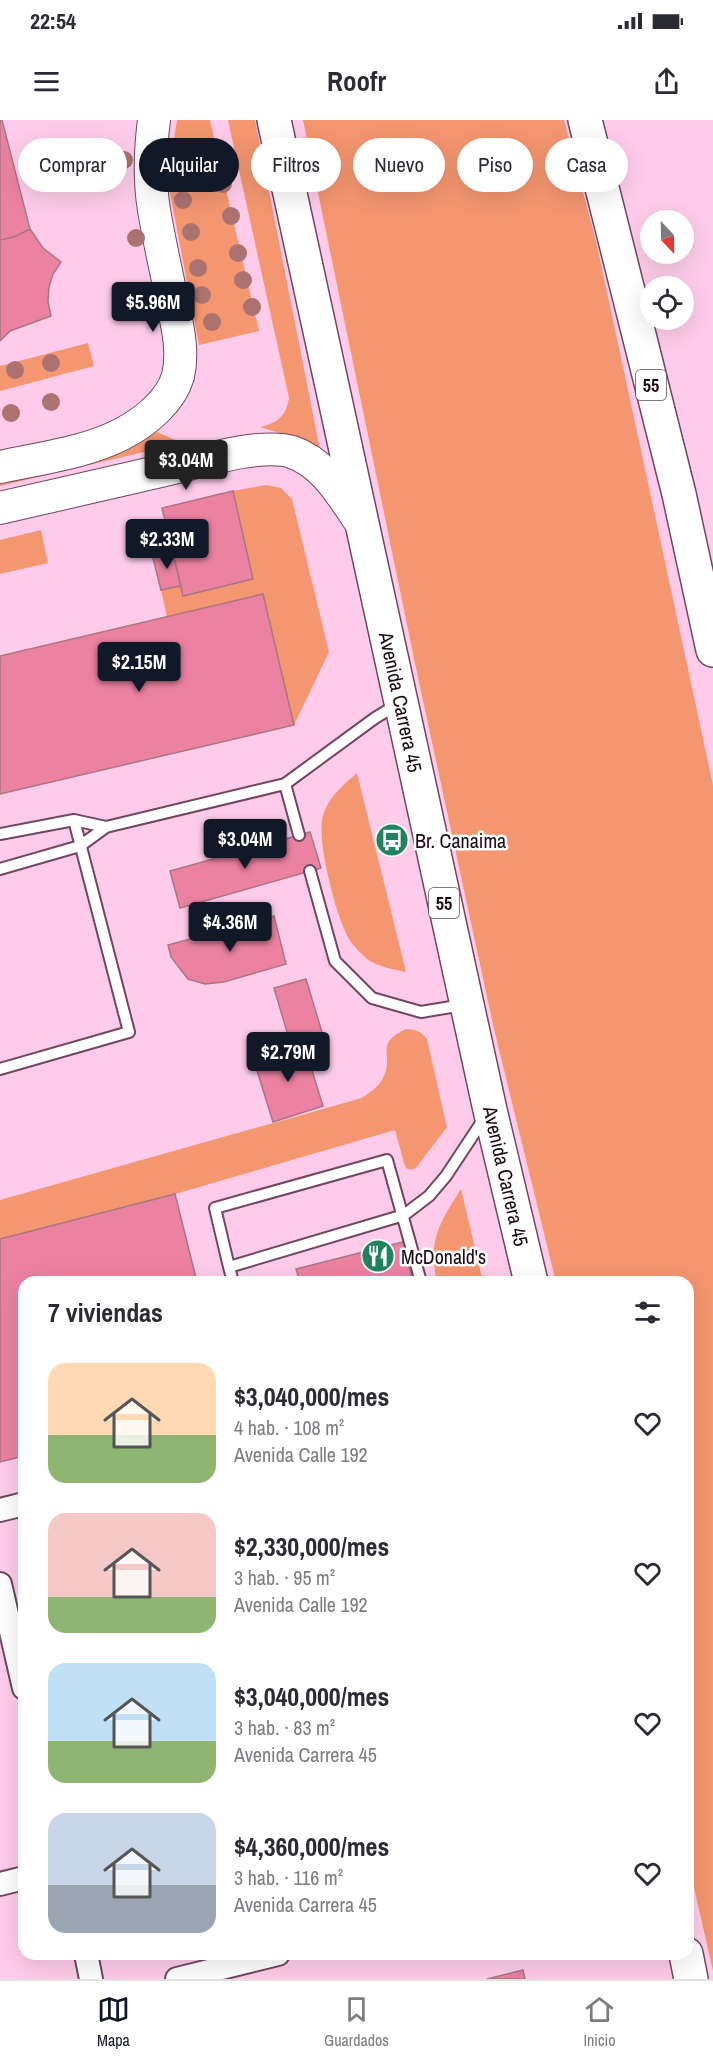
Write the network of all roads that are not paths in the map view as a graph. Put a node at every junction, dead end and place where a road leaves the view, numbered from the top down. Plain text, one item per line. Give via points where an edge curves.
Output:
1 (154, 120) edge
2 (274, 120) edge
3 (585, 120) edge
4 (0, 467) edge
5 (0, 508) edge
6 (361, 524) junction
7 (713, 650) edge
8 (401, 702) junction
9 (285, 784) junction
10 (74, 820) junction
11 (106, 827) junction
12 (0, 834) edge
13 (299, 835) dead end
14 (80, 846) junction
15 (0, 868) edge
16 (309, 871) dead end
17 (466, 1004) junction
18 (0, 1069) edge
19 (490, 1110) junction
20 (404, 1215) junction
21 (229, 1267) junction
22 (231, 1276) edge
23 (419, 1276) edge
24 (530, 1276) edge
25 (18, 1506) edge
26 (0, 1510) edge
27 (0, 1584) edge
28 (18, 1662) edge
29 (18, 1880) edge
30 (0, 1884) edge
31 (87, 1960) edge
32 (254, 1960) edge
33 (687, 1960) edge
34 (91, 1979) edge
35 (177, 1979) edge
36 (691, 1979) edge

1 - 4 main road via 150,179 180,341 177,377 158,408 123,434 70,452
2 - 6 highway, Avenida Carrera 45 / 55
3 - 7 highway, 55 via 679,494
5 - 6 main road via 235,454 279,449 305,458 322,471
6 - 8 highway, Avenida Carrera 45 / 55
8 - 9 lane
8 - 17 highway, Avenida Carrera 45 / 55
9 - 11 lane
9 - 13 lane
10 - 11 lane
10 - 12 lane
10 - 14 lane
11 - 14 lane
14 - 15 lane
14 - 18 lane via 129,1032
16 - 17 lane via 335,961 372,998 420,1012
17 - 19 highway, Avenida Carrera 45 / 55
19 - 20 lane via 446,1176 429,1196
19 - 24 highway, Avenida Carrera 45 / 55
20 - 21 lane
20 - 21 lane via 387,1160 215,1208
20 - 23 lane
21 - 22 lane
25 - 26 street
27 - 28 street
29 - 30 street
31 - 34 street
32 - 35 street
33 - 36 highway

